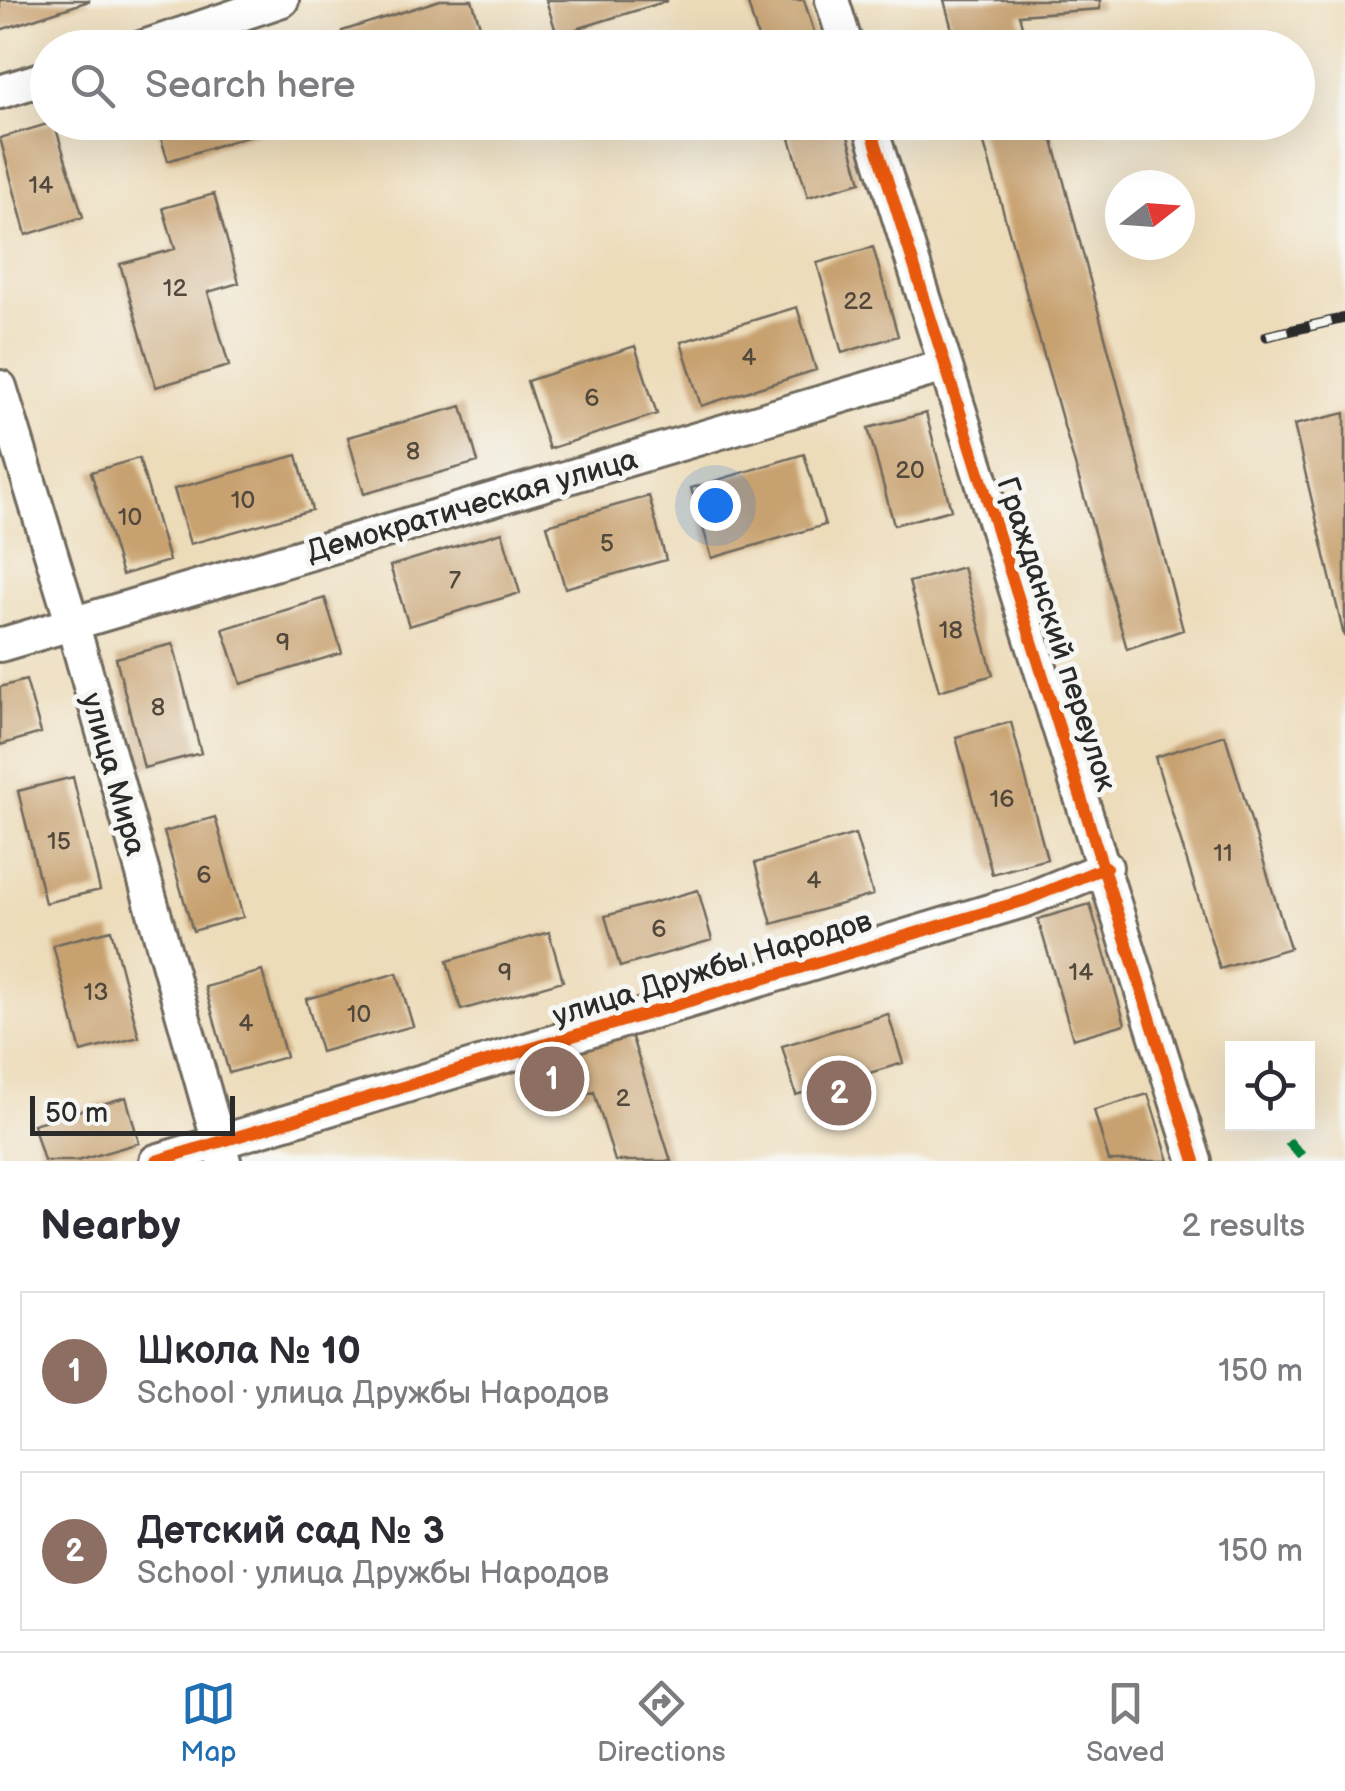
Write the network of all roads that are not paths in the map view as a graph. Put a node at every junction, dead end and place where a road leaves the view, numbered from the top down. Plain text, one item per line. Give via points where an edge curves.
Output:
1 (282, 0) edge
2 (832, 0) edge
3 (194, 30) edge
4 (841, 30) edge
5 (30, 83) edge
6 (0, 92) edge
7 (875, 140) edge
8 (944, 366) junction
9 (0, 388) edge
10 (72, 622) junction
11 (0, 646) edge
12 (1106, 867) junction
13 (221, 1152) edge
14 (156, 1161) edge
15 (1195, 1161) edge

1 - 3 street
2 - 4 street
5 - 6 street
7 - 8 street, Гражданский переулок
8 - 10 street, Демократическая улица
8 - 12 street, Гражданский переулок
9 - 10 street, улица Мира
10 - 11 street, Демократическая улица
10 - 13 street, улица Мира
12 - 13 street, улица Дружбы Народов via 1026,900
12 - 15 street, Гражданский переулок
13 - 14 street, улица Дружбы Народов

